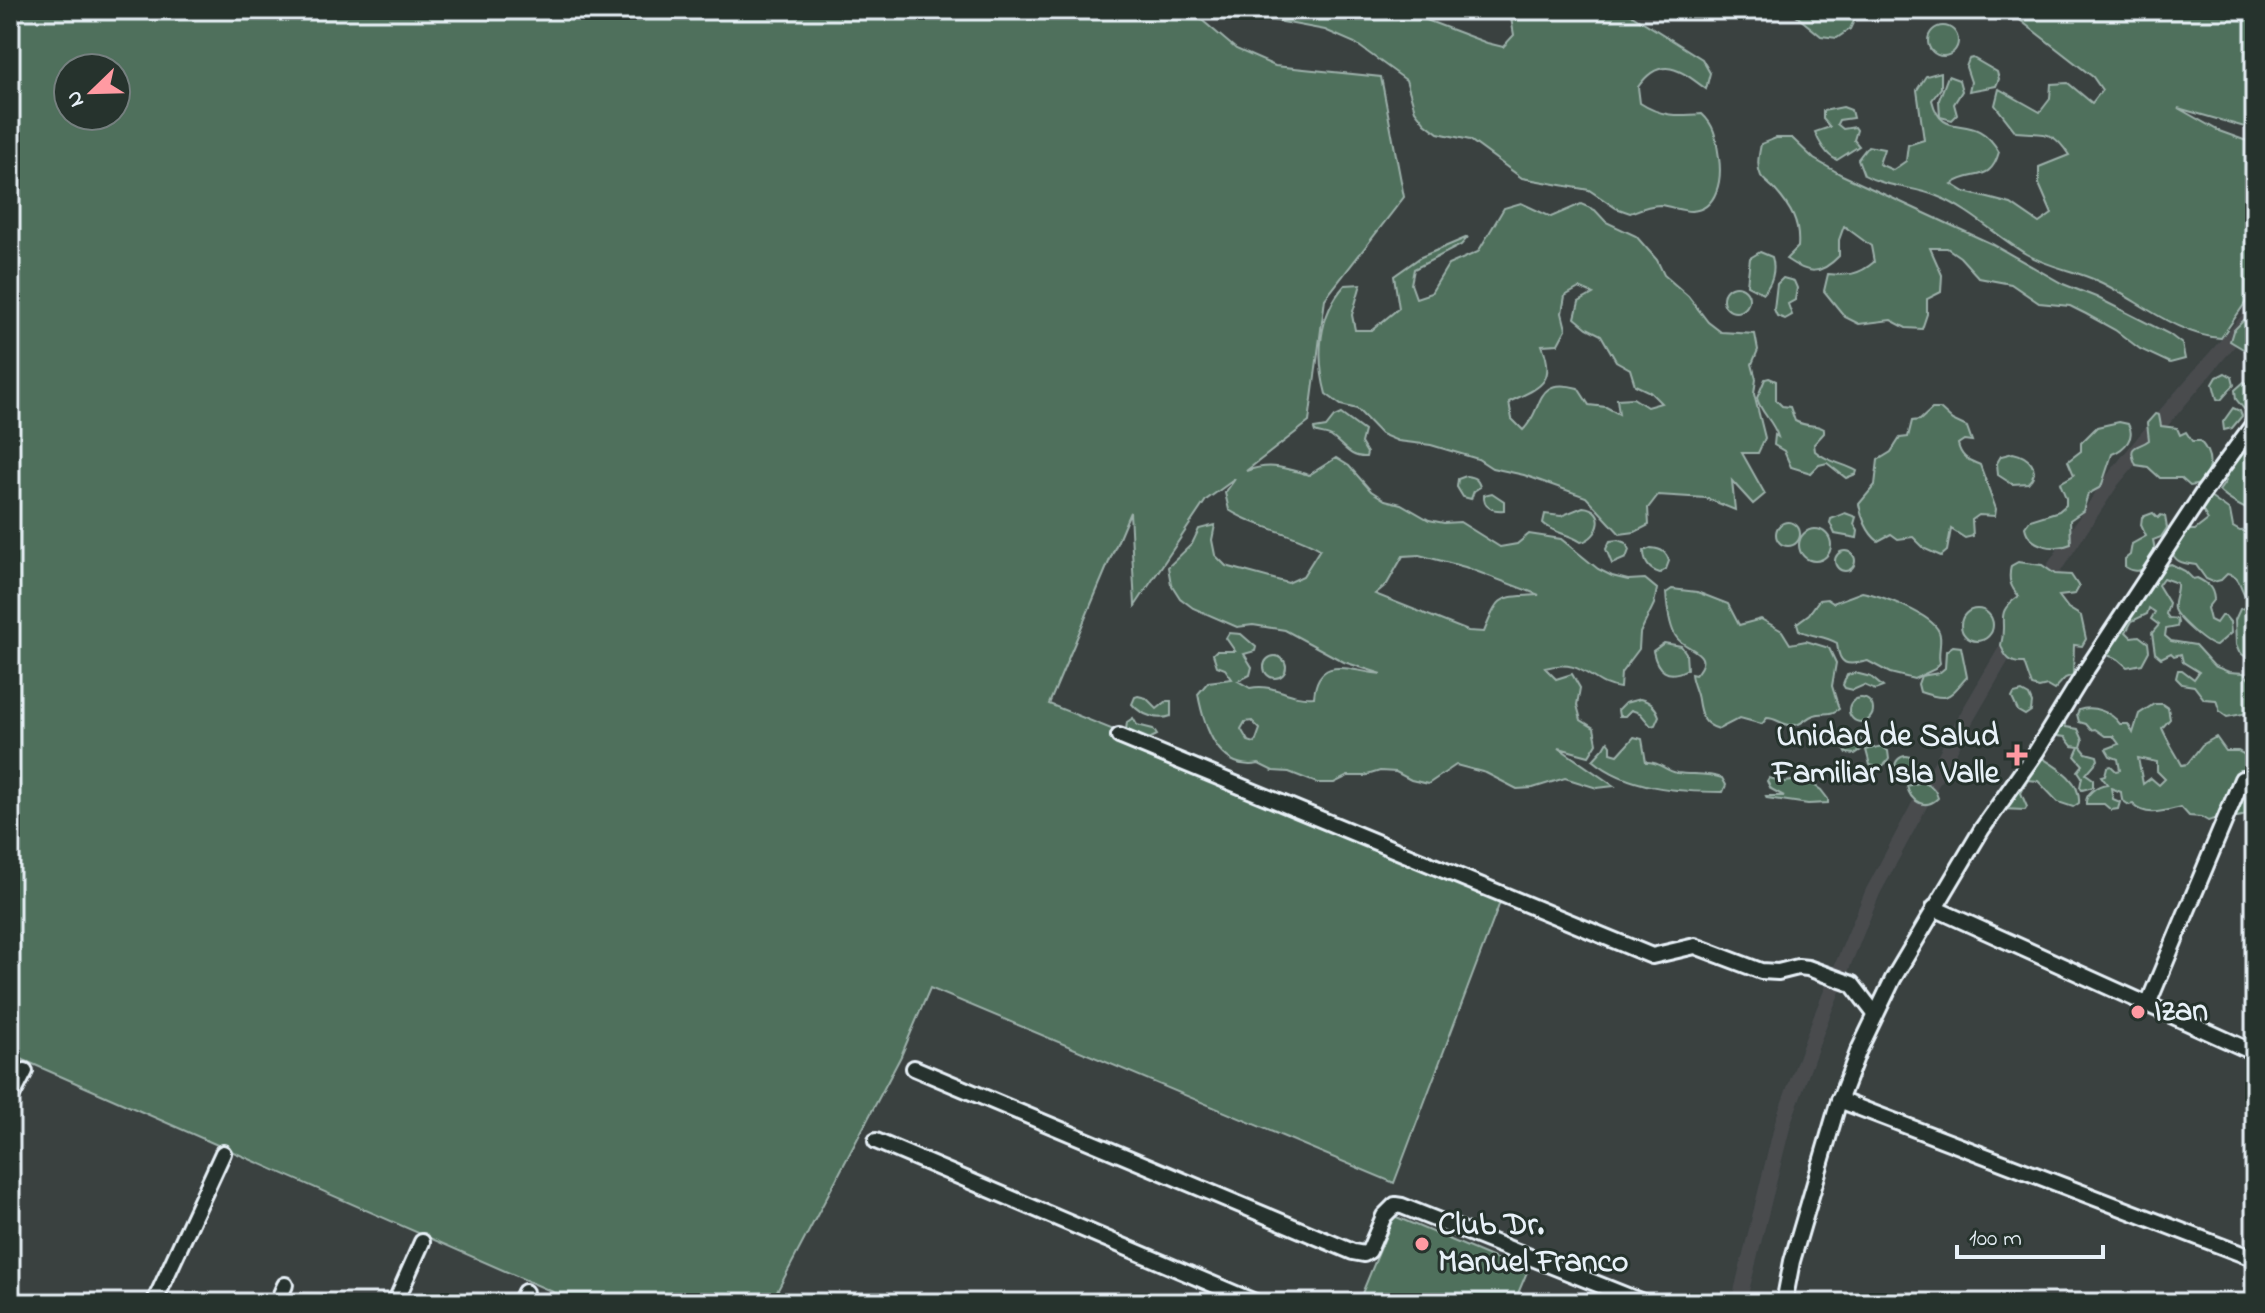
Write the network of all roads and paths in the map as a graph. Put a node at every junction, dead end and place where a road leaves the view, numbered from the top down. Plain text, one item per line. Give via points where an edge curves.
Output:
1 (2255, 422) edge
2 (1119, 736) dead end
3 (2242, 779) dead end
4 (1934, 908) junction
5 (2148, 1004) junction
6 (1875, 1014) junction
7 (2255, 1053) edge
8 (914, 1068) dead end
9 (25, 1071) dead end
10 (10, 1100) edge
11 (1839, 1100) junction
12 (876, 1141) dead end
13 (223, 1153) dead end
14 (422, 1242) dead end
15 (2255, 1259) edge
16 (285, 1285) dead end
17 (154, 1303) edge
18 (277, 1303) edge
19 (395, 1303) edge
20 (1257, 1303) edge
21 (1645, 1303) edge
22 (1784, 1303) edge

1 - 4 street via 2203,493
2 - 6 street via 1652,956 1695,946 1761,971 1808,968 1852,984
3 - 5 street
4 - 5 street
4 - 6 street
5 - 7 street
6 - 11 street
8 - 21 street via 1353,1252 1369,1251 1388,1210 1402,1206
9 - 10 street
11 - 15 street
11 - 22 street
12 - 20 street
13 - 17 street
14 - 19 street
16 - 18 street

